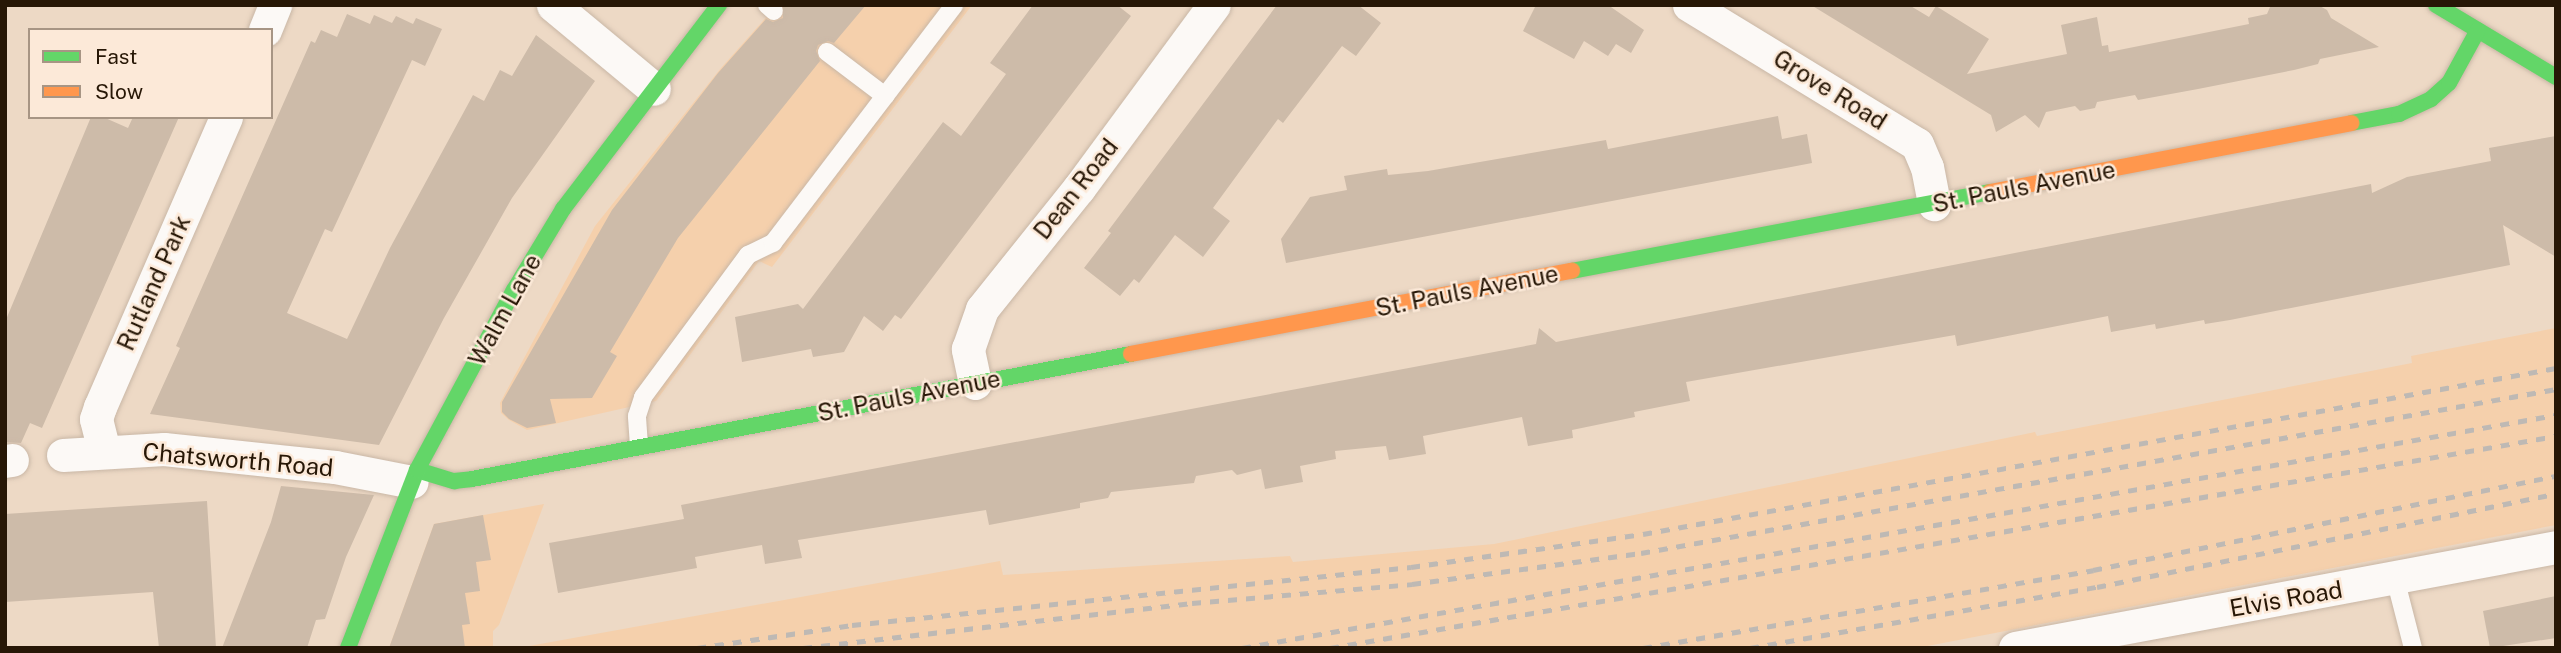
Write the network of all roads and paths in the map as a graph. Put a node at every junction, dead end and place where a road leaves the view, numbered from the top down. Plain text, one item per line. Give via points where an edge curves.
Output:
1 (275, 5) edge
2 (553, 5) edge
3 (719, 5) edge
4 (954, 5) edge
5 (1214, 5) edge
6 (1689, 5) edge
7 (2436, 5) edge
8 (265, 28) edge
9 (2478, 30) junction
10 (827, 52) dead end
11 (2556, 77) edge
12 (654, 89) junction
13 (885, 96) junction
14 (225, 119) edge
15 (1934, 204) junction
16 (975, 383) junction
17 (639, 446) junction
18 (104, 451) junction
19 (63, 456) dead end
20 (415, 476) junction
21 (2556, 547) edge
22 (2395, 578) junction
23 (348, 648) edge
24 (2015, 648) edge
25 (2413, 648) edge

1 - 8 street
2 - 12 street
3 - 12 street, Walm Lane
4 - 13 lane
5 - 16 street, Dean Road via 1079,188 982,309 968,349
6 - 15 street, Grove Road via 1917,145 1927,167
7 - 9 street
9 - 11 street
9 - 15 street, St. Pauls Avenue via 2449,83 2431,99 2399,114
10 - 13 lane
12 - 20 street, Walm Lane via 563,209 514,290
13 - 17 lane via 773,243 748,255 643,397 637,416
14 - 18 street, Rutland Park via 100,407 96,419
15 - 16 street, St. Pauls Avenue
16 - 17 street, St. Pauls Avenue
17 - 20 street, St. Pauls Avenue via 454,481
18 - 19 street, Chatsworth Road
18 - 20 street, Chatsworth Road via 164,449
20 - 23 street, Walm Lane
21 - 22 street, Elvis Road
22 - 24 street, Elvis Road
22 - 25 lane

